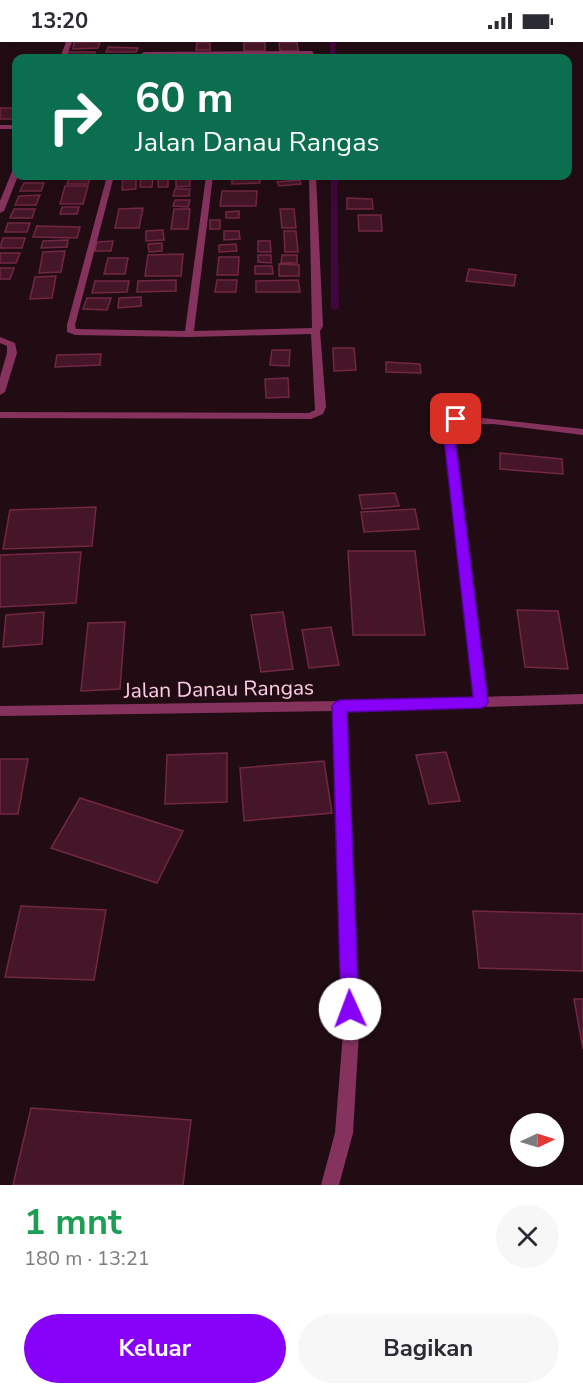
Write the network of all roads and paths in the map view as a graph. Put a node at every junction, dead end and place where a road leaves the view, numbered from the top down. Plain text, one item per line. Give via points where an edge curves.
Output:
1 (231, 42) edge
2 (230, 52) junction
3 (144, 53) edge
4 (271, 54) edge
5 (12, 180) edge
6 (110, 180) edge
7 (208, 180) edge
8 (313, 180) edge
9 (0, 211) edge
10 (315, 331) junction
11 (189, 334) junction
12 (0, 340) edge
13 (0, 392) edge
14 (0, 415) edge
15 (583, 432) edge
16 (583, 699) edge
17 (481, 702) junction
18 (340, 706) junction
19 (0, 711) edge
20 (330, 1185) edge

1 - 2 street
2 - 3 street
2 - 4 street
5 - 9 street
6 - 11 street via 70,330
7 - 11 street
8 - 10 street via 318,326
10 - 11 street
10 - 14 street via 321,407 311,416
12 - 13 street via 12,345
15 - 17 street via 456,419 450,423
16 - 17 street, Jalan Danau Rangas
17 - 18 street, Jalan Danau Rangas
18 - 19 street, Jalan Danau Rangas
18 - 20 street via 351,1032 344,1133

